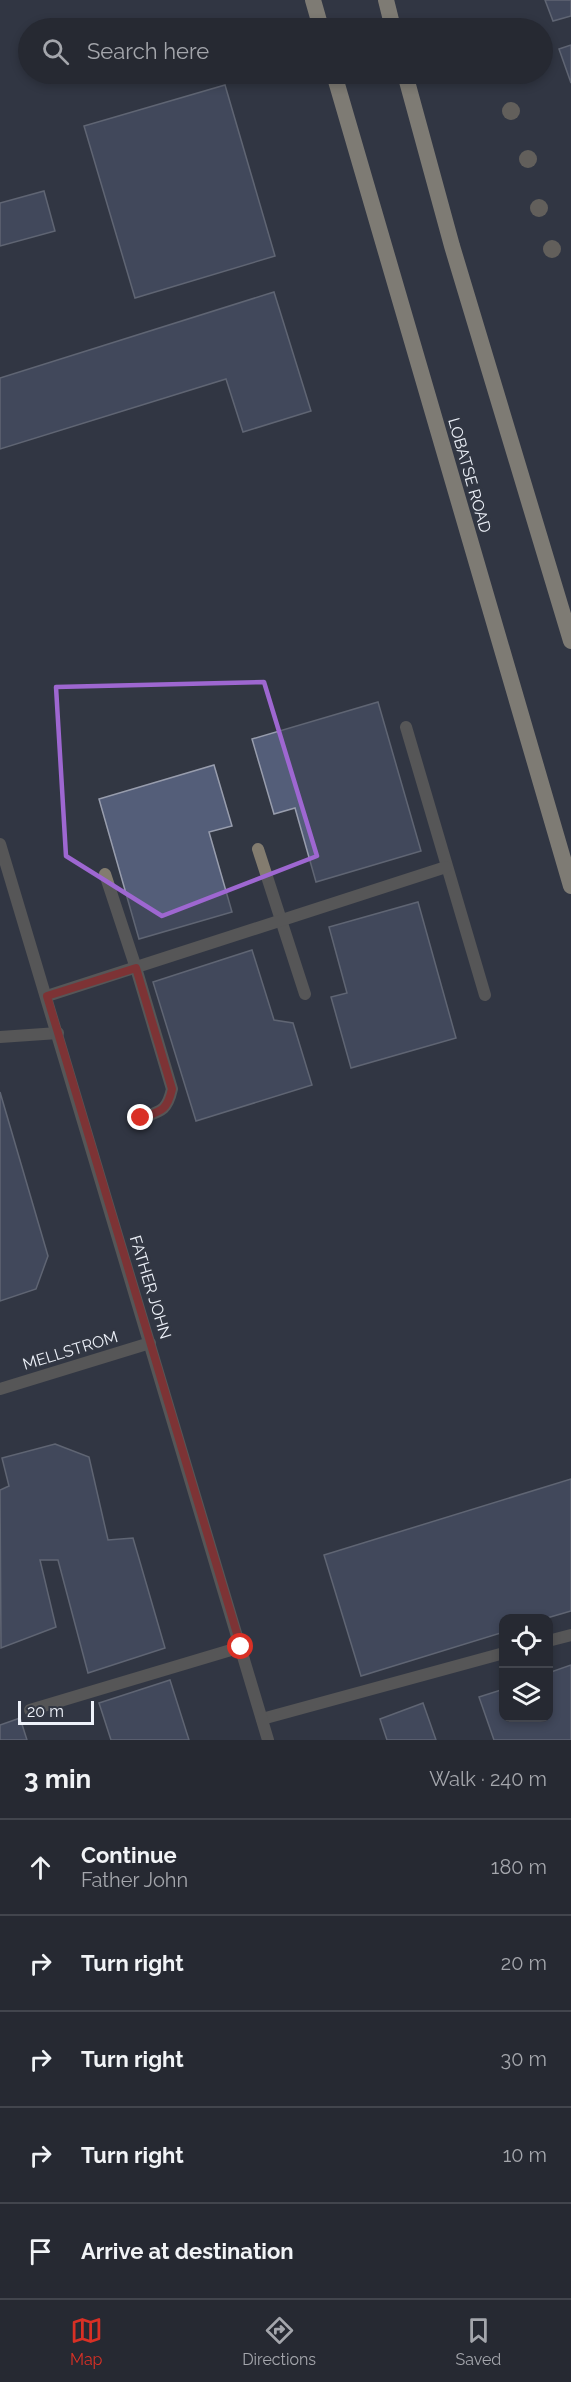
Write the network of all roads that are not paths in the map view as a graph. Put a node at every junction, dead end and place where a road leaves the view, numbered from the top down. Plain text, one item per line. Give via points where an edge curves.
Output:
1 (313, 0) edge
2 (386, 0) edge
3 (318, 18) edge
4 (390, 18) edge
5 (337, 84) edge
6 (408, 84) edge
7 (571, 641) edge
8 (406, 727) dead end
9 (0, 844) edge
10 (258, 849) dead end
11 (446, 867) junction
12 (105, 874) dead end
13 (571, 886) edge
14 (282, 921) junction
15 (136, 968) junction
16 (305, 994) dead end
17 (485, 995) dead end
18 (47, 996) junction
19 (58, 1033) junction
20 (0, 1036) edge
21 (141, 1118) dead end
22 (150, 1343) junction
23 (0, 1389) edge
24 (571, 1635) edge
25 (553, 1640) edge
26 (241, 1647) junction
27 (499, 1654) edge
28 (30, 1710) dead end
29 (262, 1719) junction
30 (268, 1740) edge

1 - 3 highway
2 - 4 highway
5 - 13 highway, LOBATSE ROAD
6 - 7 highway via 452,246
8 - 11 street
9 - 18 street, FATHER JOHN
10 - 14 street
11 - 14 street
11 - 17 street
12 - 15 street
14 - 15 street
14 - 16 street
15 - 18 street
15 - 21 street via 172,1089 168,1104
18 - 19 street, FATHER JOHN
19 - 20 street
19 - 22 street, FATHER JOHN
22 - 23 street, MELLSTROM
22 - 26 street, FATHER JOHN
24 - 25 street
26 - 28 street
26 - 29 street, FATHER JOHN
27 - 29 street
29 - 30 street, FATHER JOHN

